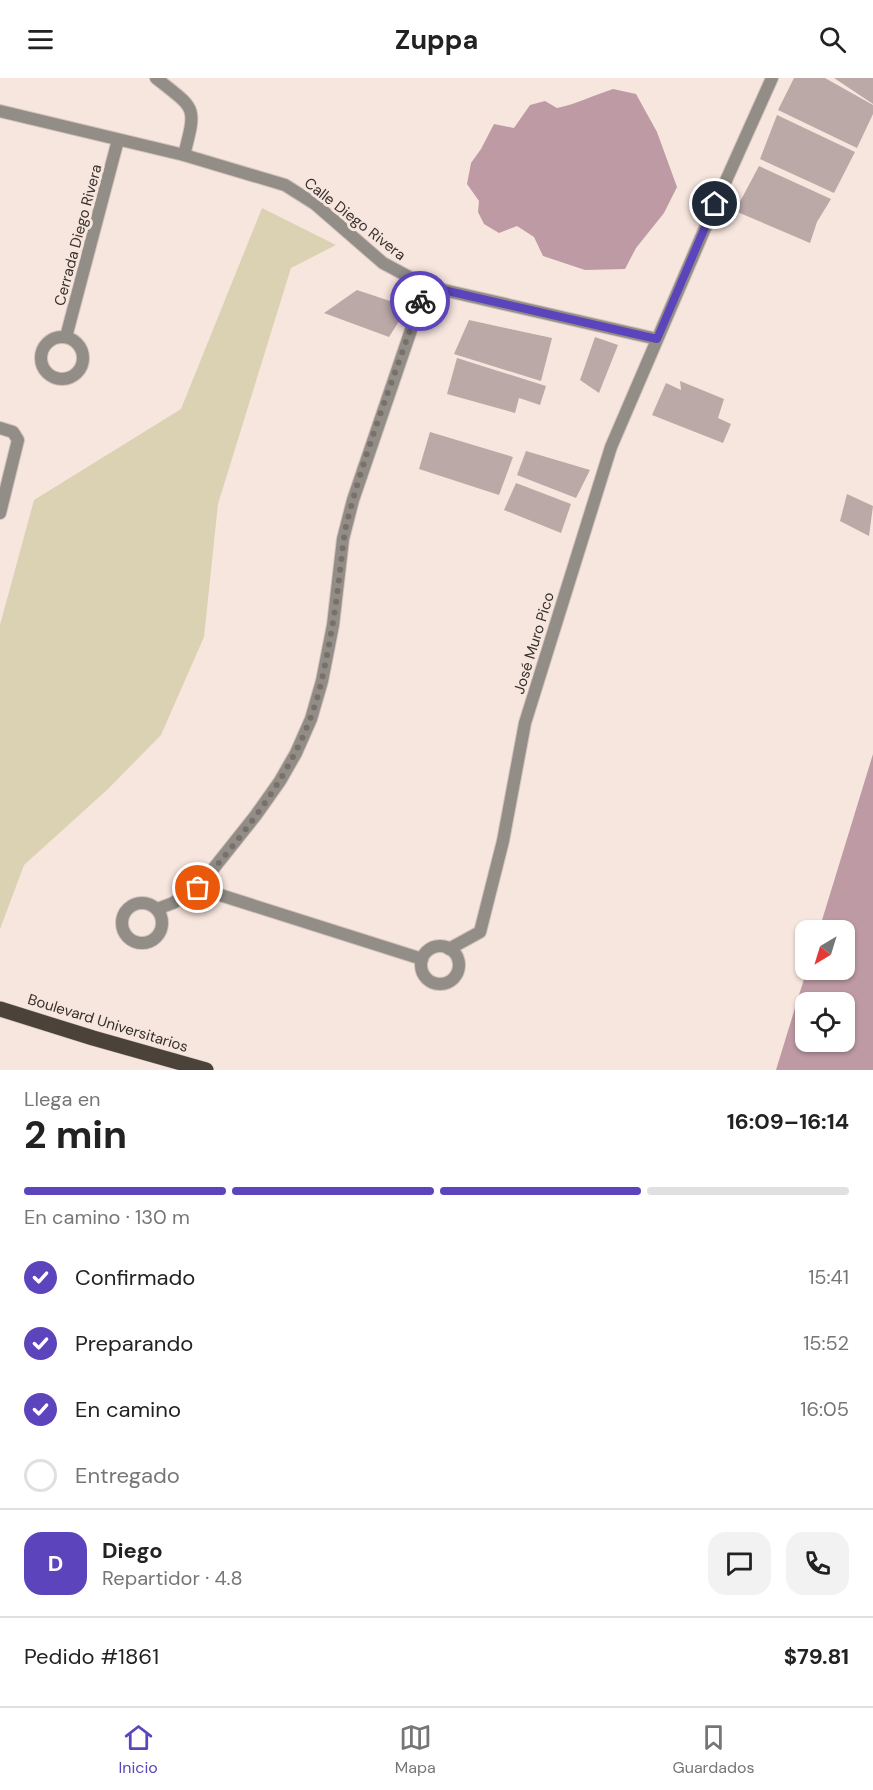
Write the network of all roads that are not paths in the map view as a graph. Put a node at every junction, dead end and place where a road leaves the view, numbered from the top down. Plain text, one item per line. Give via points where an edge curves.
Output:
1 (156, 78) edge
2 (772, 78) edge
3 (0, 111) edge
4 (118, 140) junction
5 (184, 155) junction
6 (426, 286) junction
7 (66, 337) dead end
8 (657, 339) junction
9 (0, 428) edge
10 (0, 513) edge
11 (198, 888) junction
12 (157, 909) dead end
13 (449, 948) junction
14 (422, 959) junction
15 (0, 1011) edge
16 (195, 1070) edge
17 (206, 1070) edge

1 - 5 street via 191,108 193,118
2 - 8 street
3 - 4 street, Calle Diego Rivera
4 - 5 street, Calle Diego Rivera
4 - 7 street, Cerrada Diego Rivera
5 - 6 street, Calle Diego Rivera via 285,185 315,204 383,263
6 - 8 street, Calle Diego Rivera
6 - 11 street via 353,501 343,539 333,625 311,719 280,781
8 - 13 street, José Muro Pico via 610,447 525,723 503,840 480,932
9 - 10 street via 13,432 18,440
11 - 12 street
11 - 14 street
13 - 14 street via 431,949
13 - 14 street via 457,957 459,969 446,983 429,981 422,971
15 - 16 main road, Boulevard Universitarios
15 - 17 main road, Boulevard Universitarios

